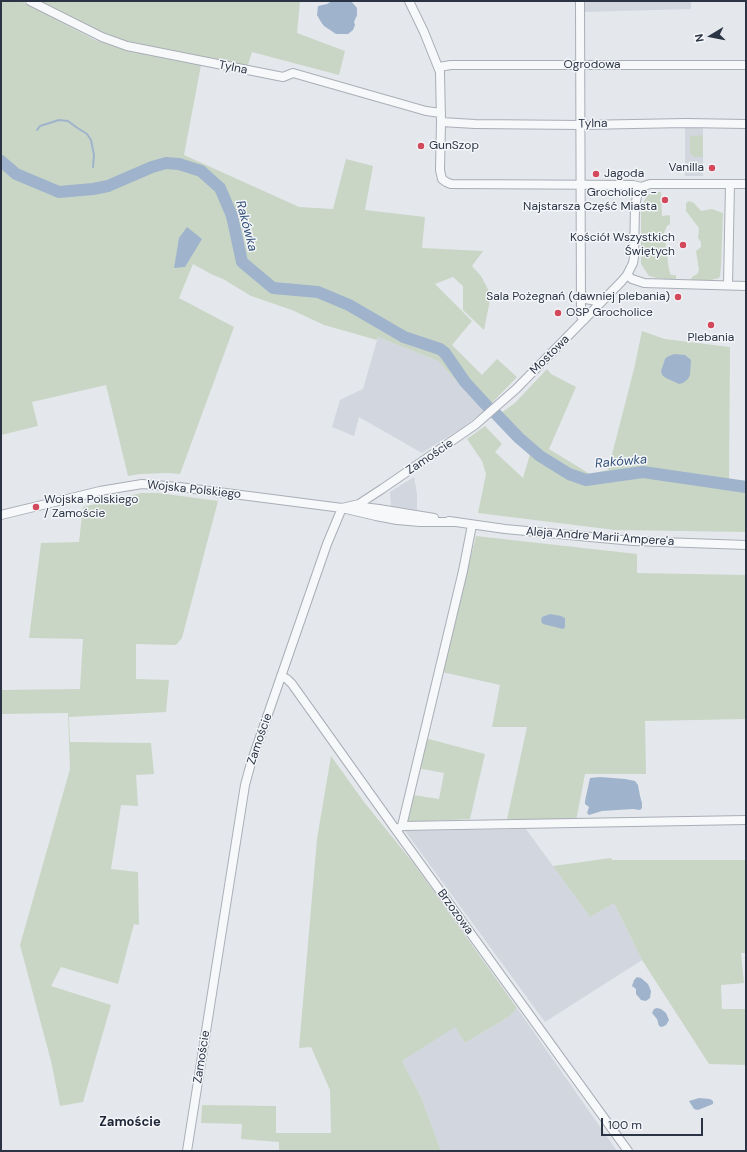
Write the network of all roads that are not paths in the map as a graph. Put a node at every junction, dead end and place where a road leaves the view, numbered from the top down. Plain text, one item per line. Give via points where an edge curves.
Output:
1 (30, 1) edge
2 (409, 1) edge
3 (580, 1) edge
4 (580, 64) junction
5 (746, 65) edge
6 (438, 67) junction
7 (441, 113) junction
8 (441, 122) junction
9 (746, 124) edge
10 (580, 125) junction
11 (581, 184) junction
12 (730, 184) junction
13 (746, 184) edge
14 (641, 187) junction
15 (627, 275) junction
16 (728, 285) junction
17 (746, 286) edge
18 (581, 294) junction
19 (601, 302) junction
20 (584, 320) junction
21 (487, 415) joint
22 (376, 493) junction
23 (342, 508) junction
24 (379, 509) junction
25 (1, 515) edge
26 (454, 522) junction
27 (472, 525) junction
28 (746, 545) edge
29 (281, 676) junction
30 (746, 820) edge
31 (399, 828) junction
32 (187, 1151) edge
33 (628, 1151) edge

1 - 7 street, Tylna via 102,37 127,46 283,77 293,73
2 - 6 street
3 - 4 street
4 - 5 street, Ogrodowa
4 - 6 street, Ogrodowa
4 - 10 street
6 - 7 street via 441,82
7 - 8 street
8 - 10 street, Tylna
8 - 11 street via 440,175 446,182
9 - 10 street, Tylna
10 - 11 street
11 - 14 street
11 - 18 street
12 - 13 street
12 - 14 street via 650,184
12 - 16 street
14 - 15 street via 635,206 634,257
15 - 16 street via 644,283
15 - 19 street, Mostowa
16 - 17 street
18 - 19 street via 586,299
18 - 20 street via 581,316
19 - 20 street, Mostowa
20 - 21 street, Mostowa
21 - 22 street, Zamoście via 465,433
22 - 23 street, Zamoście via 359,504
22 - 24 street via 374,501
23 - 24 street, Aleja Andre Marii Ampere'a
23 - 25 street, Wojska Polskiego via 142,484 100,491
23 - 26 street, Aleja Andre Marii Ampere'a via 397,520
23 - 29 street, Zamoście
24 - 26 street, Aleja Andre Marii Ampere'a
26 - 27 street, Aleja Andre Marii Ampere'a
27 - 28 street, Aleja Andre Marii Ampere'a via 633,541
27 - 31 street via 460,585
29 - 31 street, Brzozowa via 292,684
29 - 32 street, Zamoście via 245,785
30 - 31 street
31 - 33 street, Brzozowa

